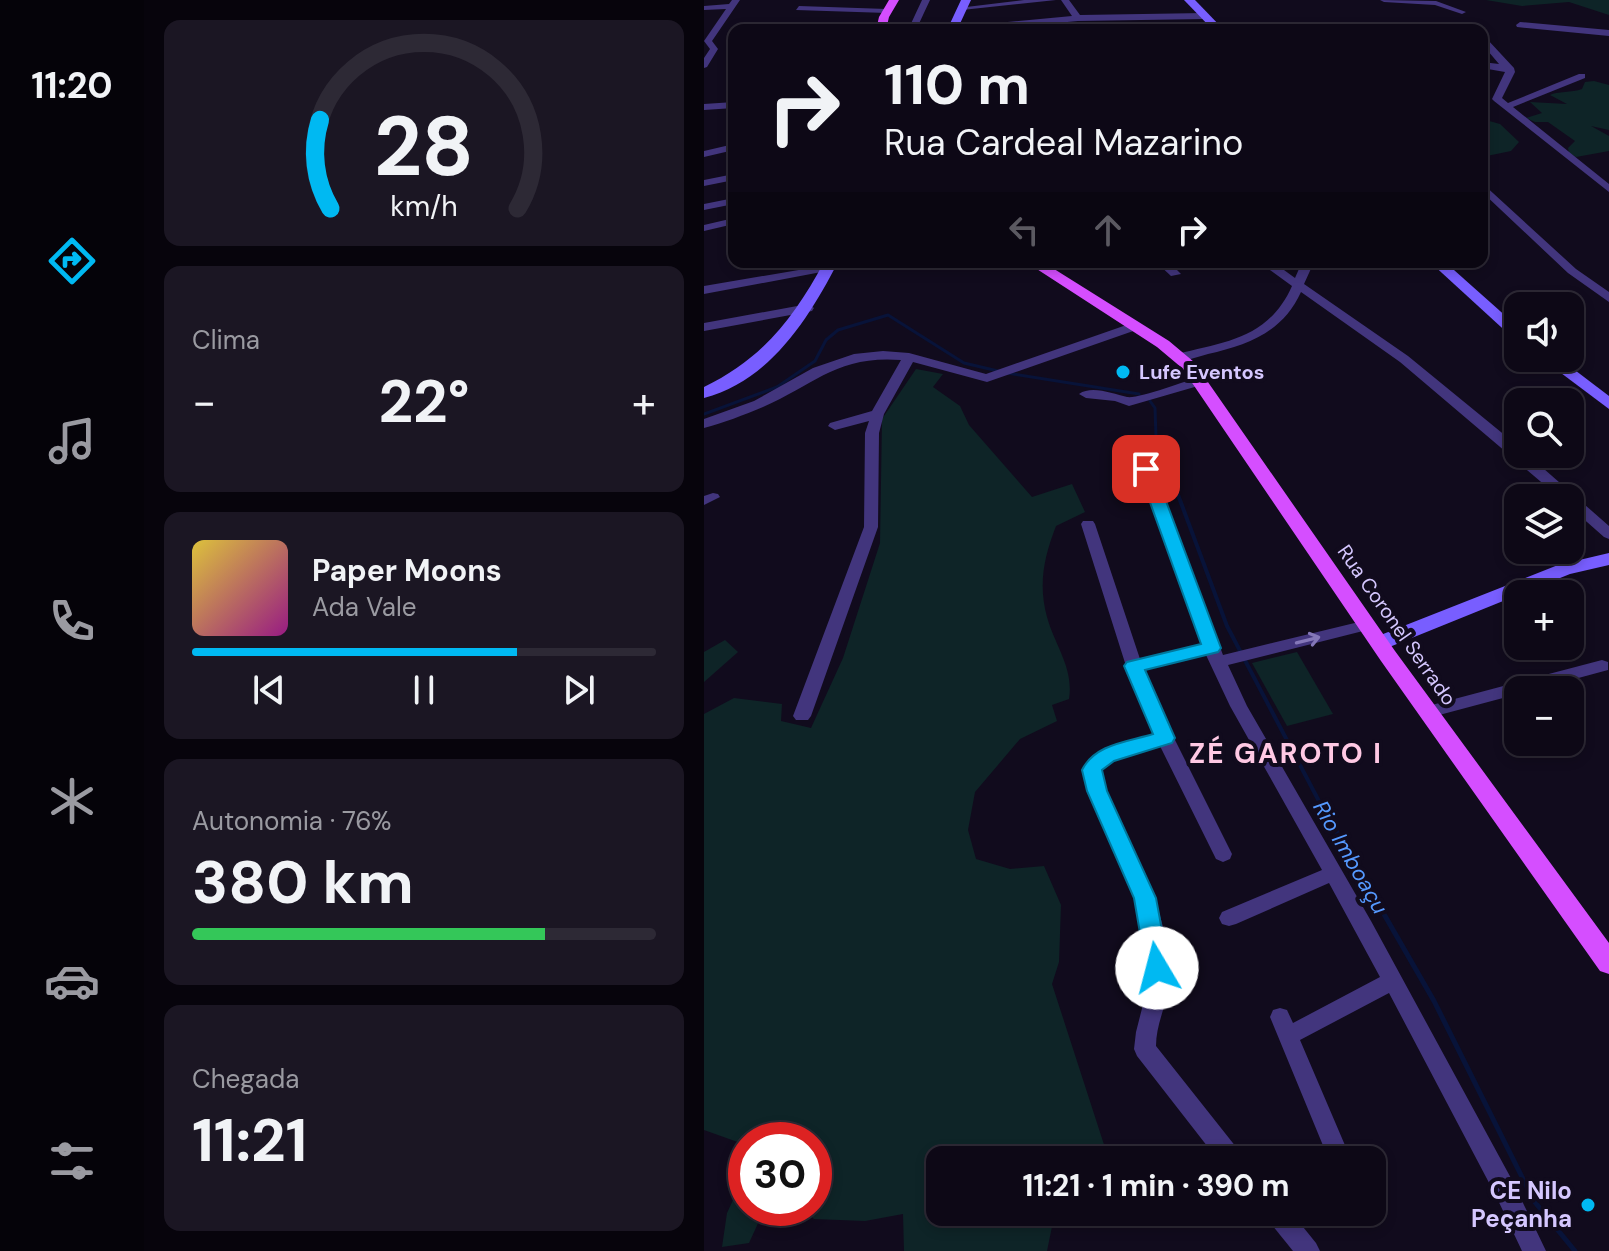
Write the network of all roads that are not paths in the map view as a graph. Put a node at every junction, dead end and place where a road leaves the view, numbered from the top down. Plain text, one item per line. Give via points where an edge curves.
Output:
1 (894, 0) edge
2 (926, 0) edge
3 (1052, 0) edge
4 (1065, 0) edge
5 (1189, 0) edge
6 (1384, 0) edge
7 (734, 3) edge
8 (964, 4) edge
9 (704, 8) edge
10 (799, 11) dead end
11 (1462, 12) dead end
12 (886, 14) junction
13 (1175, 16) junction
14 (1205, 16) junction
15 (1093, 17) junction
16 (1078, 18) junction
17 (883, 24) edge
18 (915, 24) edge
19 (956, 24) edge
20 (1016, 24) edge
21 (1096, 24) edge
22 (1174, 24) edge
23 (1213, 24) edge
24 (1520, 25) dead end
25 (1609, 33) edge
26 (723, 35) dead end
27 (707, 39) edge
28 (1488, 45) edge
29 (704, 65) edge
30 (1488, 66) edge
31 (1509, 68) junction
32 (1582, 76) dead end
33 (728, 105) edge
34 (1508, 106) junction
35 (704, 107) edge
36 (728, 148) edge
37 (704, 154) edge
38 (1609, 172) edge
39 (1595, 176) junction
40 (728, 178) edge
41 (704, 183) edge
42 (1609, 189) edge
43 (1488, 192) edge
44 (728, 202) edge
45 (704, 207) edge
46 (728, 222) edge
47 (704, 228) edge
48 (814, 268) edge
49 (828, 268) edge
50 (1043, 268) edge
51 (1168, 268) edge
52 (1273, 268) edge
53 (1305, 268) edge
54 (1443, 268) edge
55 (1175, 274) dead end
56 (1297, 286) junction
57 (704, 290) edge
58 (1609, 298) edge
59 (808, 308) junction
60 (1504, 323) edge
61 (1135, 326) junction
62 (704, 327) edge
63 (909, 357) junction
64 (1181, 357) junction
65 (1567, 372) edge
66 (1200, 381) junction
67 (704, 393) edge
68 (1086, 394) dead end
69 (1609, 404) edge
70 (877, 414) junction
71 (704, 424) edge
72 (835, 426) dead end
73 (1504, 442) edge
74 (1137, 444) dead end
75 (1535, 468) edge
76 (1553, 484) edge
77 (1584, 511) edge
78 (1088, 524) dead end
79 (1609, 534) edge
80 (1609, 559) edge
81 (1367, 625) junction
82 (1380, 643) junction
83 (1228, 656) junction
84 (1134, 666) junction
85 (1602, 666) dead end
86 (1428, 712) junction
87 (802, 716) dead end
88 (1165, 738) junction
89 (1223, 854) dead end
90 (1334, 873) junction
91 (1229, 918) dead end
92 (1609, 963) edge
93 (1393, 981) junction
94 (1221, 1146) edge
95 (1334, 1146) edge
96 (1287, 1226) edge
97 (1308, 1251) edge
98 (1534, 1251) edge

1 - 12 main road
2 - 18 street
3 - 8 street
4 - 16 street
5 - 14 main road
6 - 11 street via 1436,3
7 - 9 street
7 - 27 street
8 - 19 main road
10 - 12 street
12 - 17 main road
13 - 14 street
13 - 15 street
13 - 22 street
14 - 23 main road
15 - 16 street
15 - 21 street
16 - 20 street
24 - 25 street
26 - 27 street
27 - 29 street via 714,49
28 - 31 street
30 - 31 street
31 - 34 street via 1507,84 1491,96
32 - 34 street
33 - 35 street
34 - 39 street
36 - 37 street
38 - 39 street
39 - 42 street
40 - 41 street
43 - 58 street via 1572,271
44 - 45 street
46 - 47 street
48 - 57 street
49 - 59 main road
50 - 61 main road, Rua Coronel Serrado
51 - 55 street
52 - 56 street
53 - 56 street
54 - 60 main road
56 - 64 street via 1286,308 1265,330
56 - 73 street via 1404,359
59 - 62 street
59 - 67 main road via 763,360
61 - 63 street via 992,377
61 - 64 main road, Rua Coronel Serrado
63 - 70 street
63 - 71 street via 869,356 836,363 759,404
64 - 66 main road, Rua Coronel Serrado
65 - 69 main road
66 - 68 street via 1129,402
66 - 81 main road, Rua Coronel Serrado
70 - 72 street
70 - 87 street via 870,442 871,527
74 - 83 street
75 - 76 street
77 - 79 street
78 - 84 street
80 - 82 main road via 1565,569
81 - 82 main road, Rua Coronel Serrado
83 -> 81 street
82 - 86 main road, Rua Coronel Serrado
83 - 84 street
83 - 90 street via 1266,756
84 - 88 street
85 - 86 street
86 - 92 main road, Rua Coronel Serrado
88 - 89 street
88 - 94 street via 1107,755 1092,770 1145,898 1155,949 1159,987 1145,1025 1145,1049
90 - 91 street
90 - 93 street
93 - 95 street via 1284,1026
93 - 98 street
96 - 97 street

